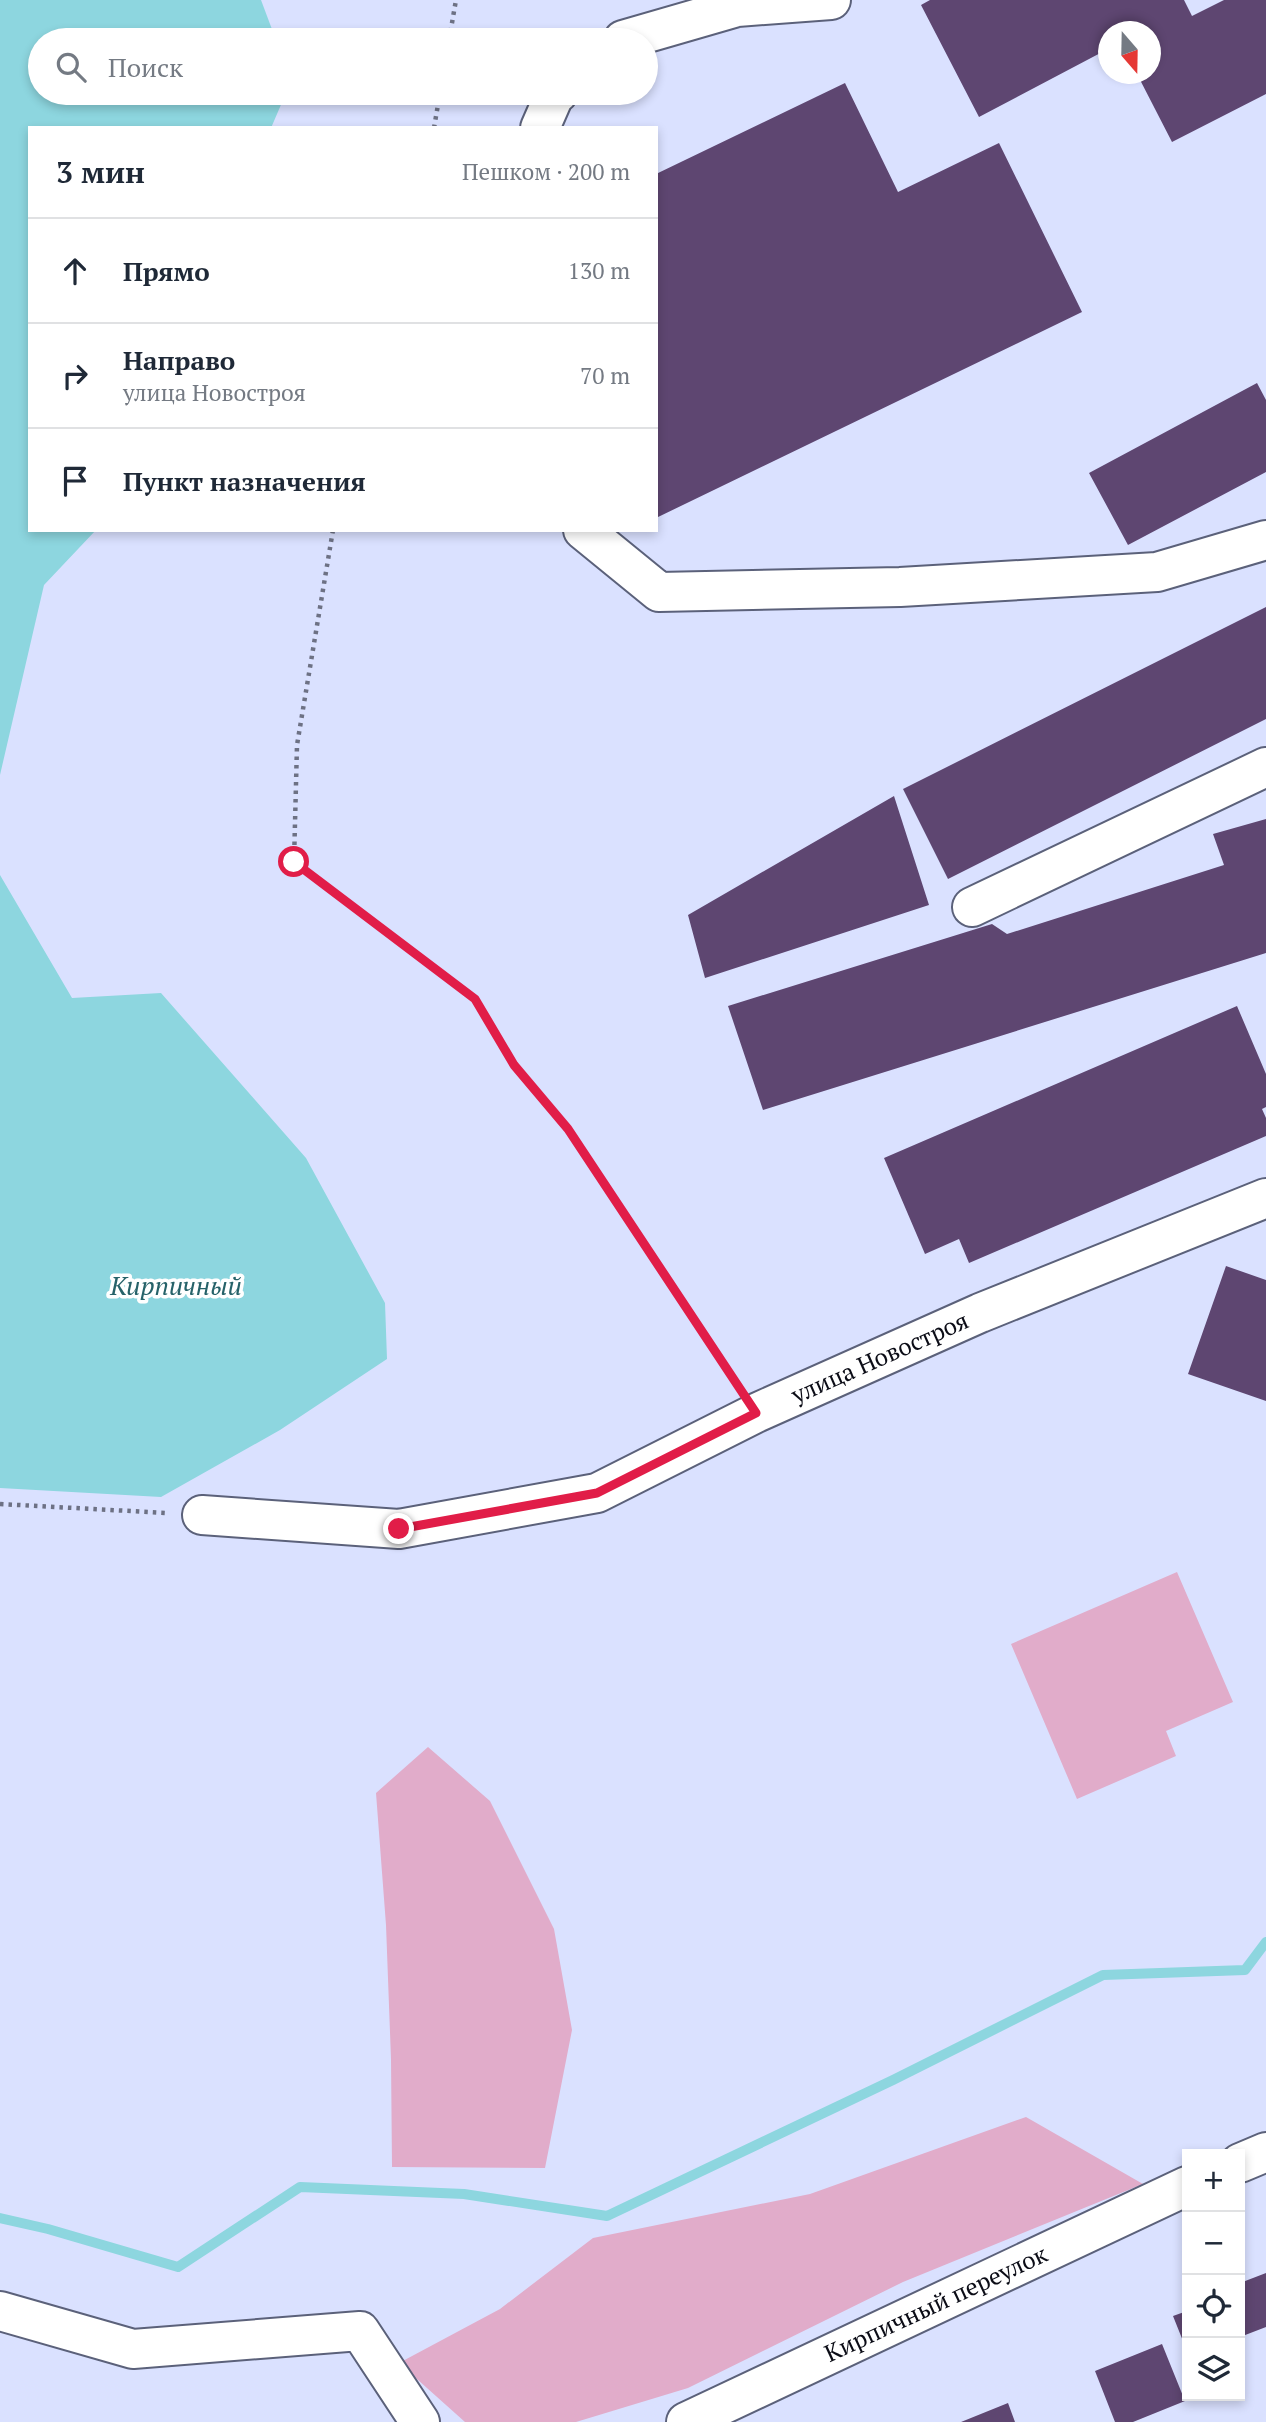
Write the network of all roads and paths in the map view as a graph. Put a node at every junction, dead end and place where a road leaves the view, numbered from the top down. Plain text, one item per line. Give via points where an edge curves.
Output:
1 (456, 0) edge
2 (831, 0) edge
3 (451, 28) edge
4 (658, 30) edge
5 (438, 105) edge
6 (550, 105) edge
7 (434, 126) edge
8 (541, 126) edge
9 (333, 532) edge
10 (585, 532) edge
11 (1266, 540) edge
12 (1266, 767) edge
13 (972, 907) dead end
14 (1266, 1198) edge
15 (756, 1413) junction
16 (0, 1504) edge
17 (202, 1515) joint
18 (1266, 2152) edge
19 (1245, 2162) edge
20 (1182, 2188) edge
21 (0, 2311) edge
22 (421, 2422) edge
23 (686, 2422) edge

1 - 3 path
2 - 4 street via 737,7
5 - 7 path
6 - 8 street
9 - 15 path via 297,745 294,862 475,999 514,1065 568,1129
10 - 11 street via 659,592 900,587 1157,572
12 - 13 street
14 - 15 street, улица Новостроя via 980,1313
15 - 17 street, улица Новостроя via 584,1496 399,1529
16 - 17 path
18 - 19 street
20 - 23 street, Кирпичный переулок
21 - 22 street via 132,2348 360,2331

